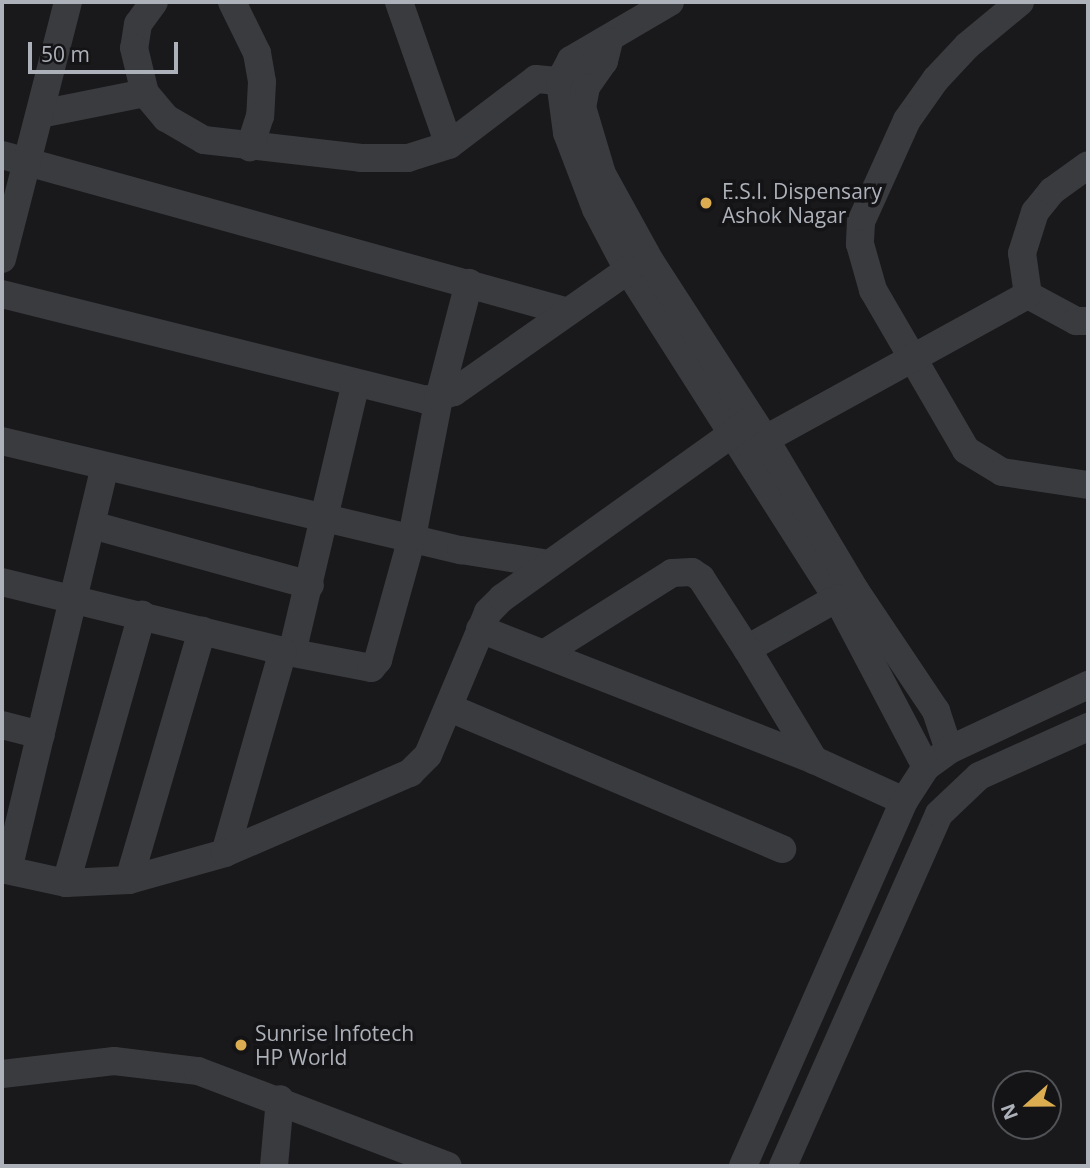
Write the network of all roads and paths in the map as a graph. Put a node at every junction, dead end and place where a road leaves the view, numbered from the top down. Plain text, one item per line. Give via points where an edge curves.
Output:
1 (68, 2) edge
2 (154, 2) edge
3 (232, 2) edge
4 (399, 2) edge
5 (670, 2) edge
6 (1020, 2) edge
7 (609, 41) junction
8 (560, 81) junction
9 (145, 93) junction
10 (40, 114) junction
11 (449, 145) junction
12 (250, 148) junction
13 (15, 158) edge
14 (1088, 165) edge
15 (2, 259) edge
16 (628, 270) junction
17 (469, 283) junction
18 (2, 294) edge
19 (1028, 295) junction
20 (565, 312) junction
21 (1088, 321) edge
22 (912, 359) junction
23 (356, 383) junction
24 (439, 398) junction
25 (749, 436) junction
26 (2, 441) edge
27 (105, 467) junction
28 (1088, 485) edge
29 (325, 517) junction
30 (92, 525) junction
31 (412, 537) junction
32 (548, 564) junction
33 (2, 582) edge
34 (310, 585) junction
35 (837, 598) junction
36 (73, 601) junction
37 (142, 615) junction
38 (480, 629) junction
39 (202, 630) junction
40 (747, 649) junction
41 (287, 652) junction
42 (545, 653) junction
43 (1088, 685) edge
44 (450, 708) junction
45 (2, 725) edge
46 (1088, 727) edge
47 (41, 735) junction
48 (949, 750) junction
49 (814, 760) junction
50 (926, 767) junction
51 (904, 801) junction
52 (782, 849) dead end
53 (225, 853) junction
54 (5, 869) edge
55 (129, 880) junction
56 (66, 883) junction
57 (2, 1074) edge
58 (280, 1099) junction
59 (274, 1166) edge
60 (448, 1166) edge
61 (743, 1166) edge
62 (783, 1166) edge

1 - 10 street
2 - 9 street via 138,24 134,48
3 - 12 street via 257,53 262,82 260,116
4 - 11 street
5 - 7 street
6 - 22 street via 936,79 907,120 861,222 865,268
7 - 8 street via 586,49 571,61
7 - 25 street via 604,61 586,87 582,107 601,174
8 - 11 street via 545,77 522,87
8 - 16 street via 566,133
9 - 10 street
9 - 12 street via 166,118 204,139
10 - 13 street
11 - 12 street via 408,158
13 - 15 street
13 - 17 street
14 - 19 street via 1052,191 1032,219 1022,253
16 - 20 street
16 - 25 street
17 - 20 street
17 - 24 street
18 - 23 street
19 - 21 street via 1076,321
19 - 22 street
20 - 24 street via 454,392
22 - 25 street
22 - 28 street via 966,450 982,463 1002,472
23 - 24 street via 426,400
23 - 29 street
24 - 31 street
25 - 32 street
25 - 35 street
25 - 48 street via 936,711
26 - 27 street
27 - 29 street
27 - 30 street
29 - 31 street
29 - 34 street
30 - 34 street
30 - 36 street
31 - 32 street
31 - 41 street via 375,665 362,669
32 - 38 street via 502,597
33 - 36 street
34 - 41 street
35 - 40 street
35 - 50 street
36 - 37 street
36 - 47 street
37 - 39 street
37 - 56 street
38 - 42 street
38 - 44 street
39 - 41 street
39 - 55 street
40 - 42 street via 701,578 681,570
40 - 49 street
41 - 53 street
42 - 49 street
43 - 48 street
44 - 52 street
44 - 53 street via 422,765
45 - 47 street
46 - 62 street via 979,776 939,814
47 - 54 street
48 - 50 street
49 - 51 street
50 - 51 street
51 - 61 street
53 - 55 street
54 - 56 street
55 - 56 street
57 - 58 street via 114,1060 198,1071
58 - 59 street
58 - 60 street

